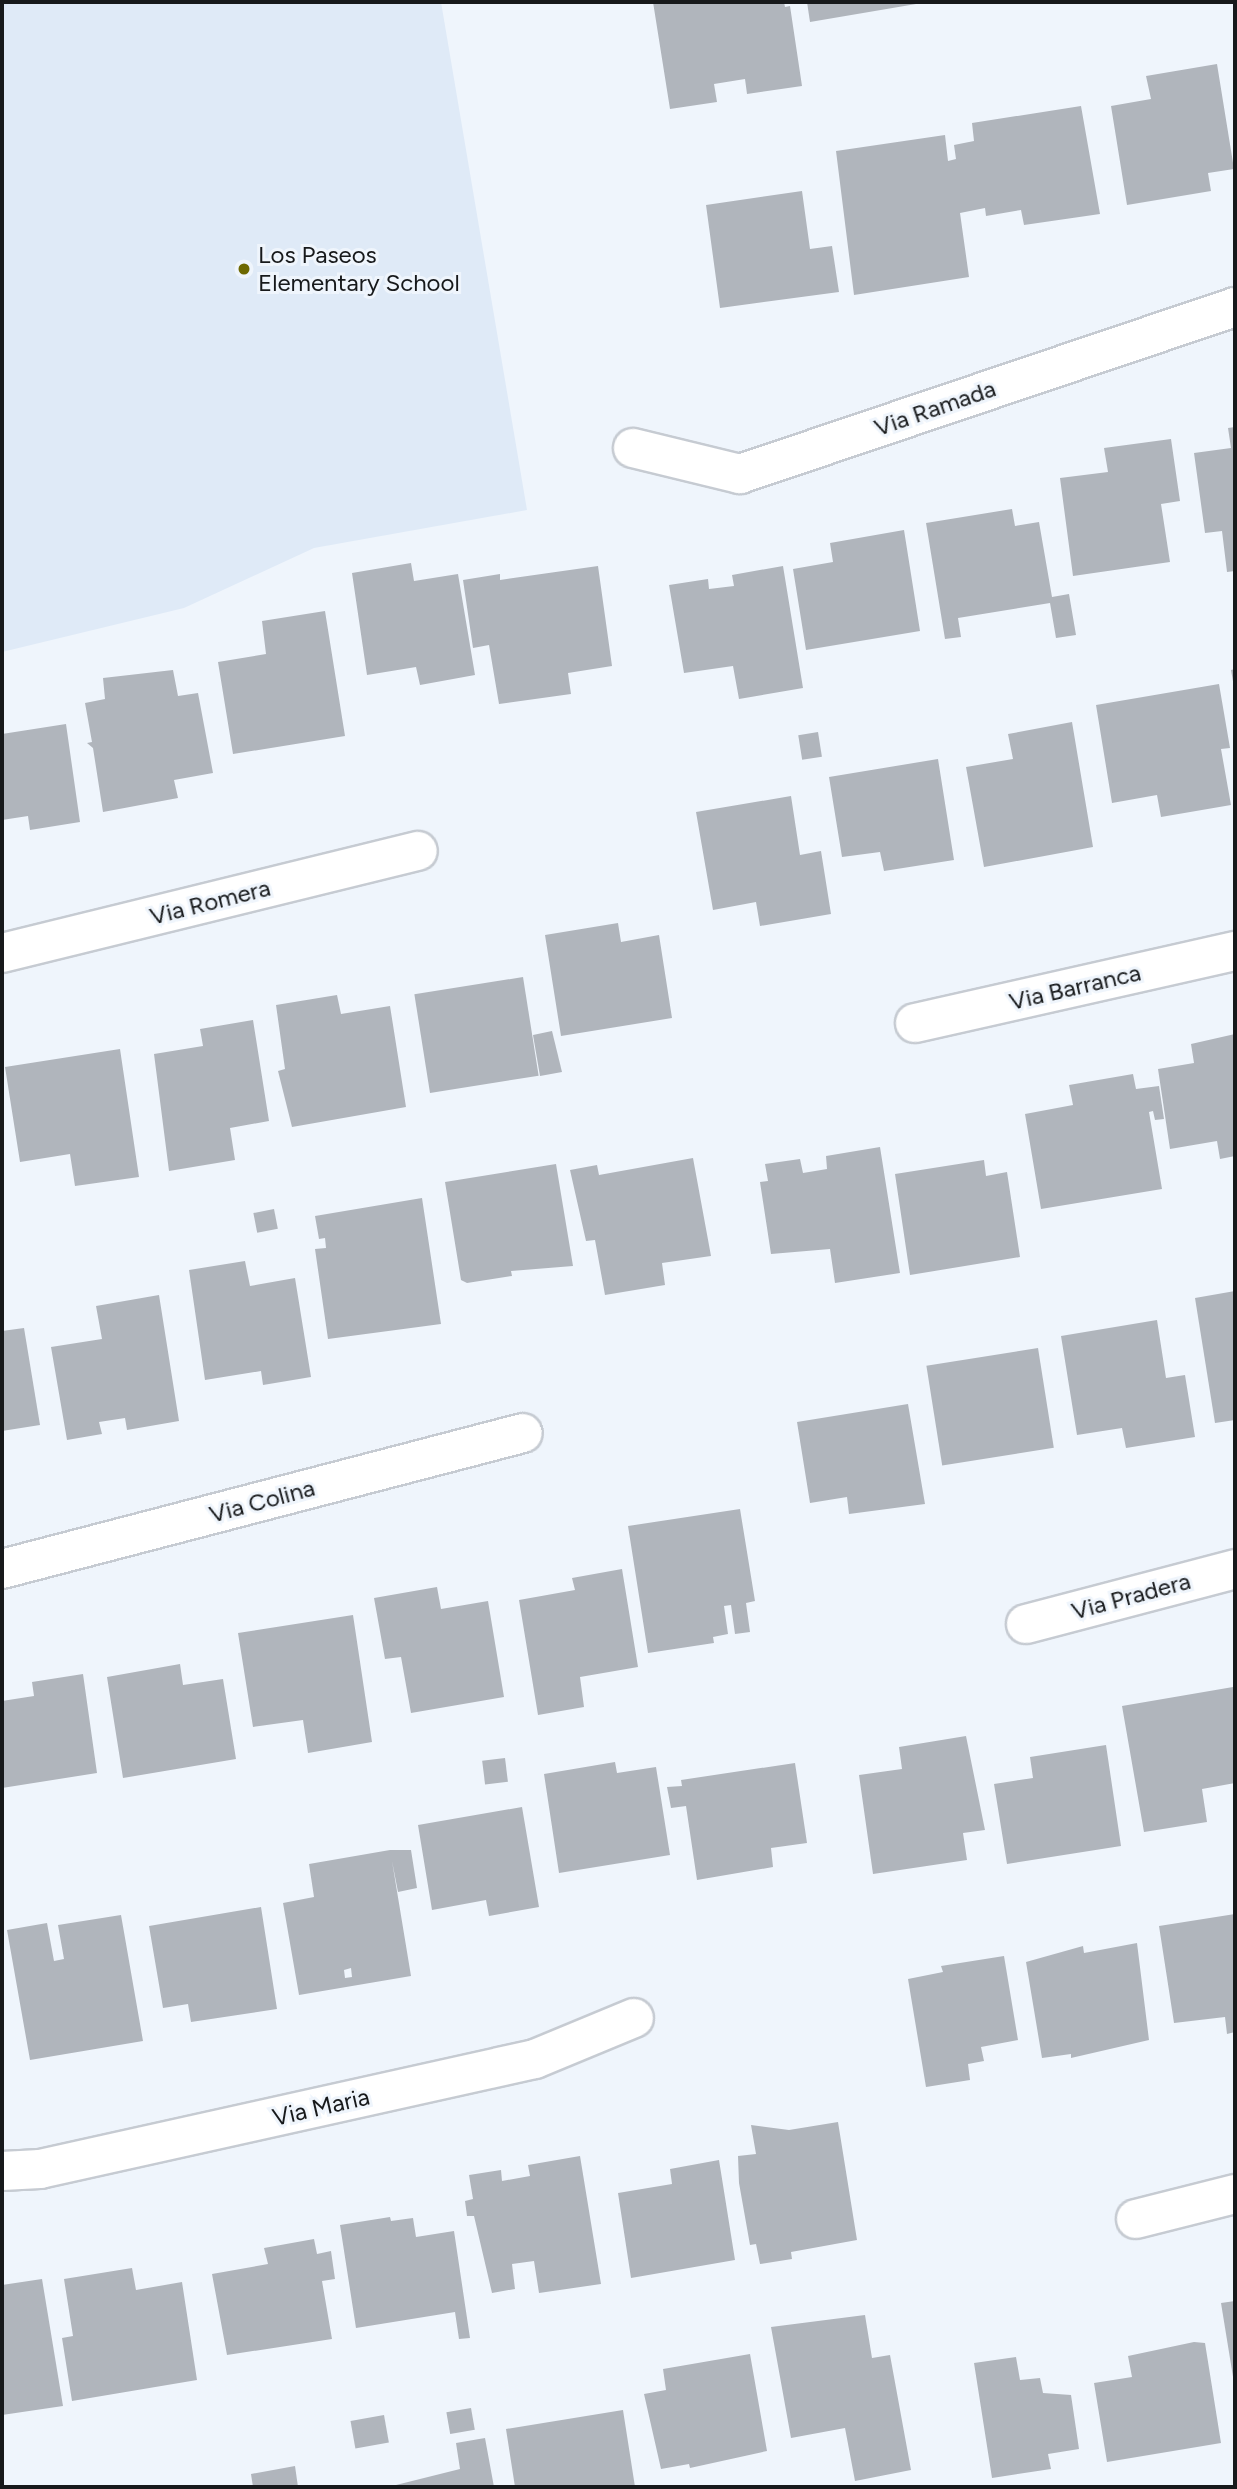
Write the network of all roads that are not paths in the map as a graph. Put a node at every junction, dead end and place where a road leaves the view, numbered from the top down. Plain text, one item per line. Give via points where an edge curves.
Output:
1 (1235, 307) edge
2 (633, 448) dead end
3 (418, 851) dead end
4 (1235, 951) edge
5 (2, 953) edge
6 (915, 1023) dead end
7 (523, 1433) dead end
8 (2, 1569) edge
9 (1235, 1569) edge
10 (1026, 1624) dead end
11 (634, 2018) dead end
12 (2, 2171) edge
13 (1235, 2194) edge
14 (1136, 2219) dead end

1 - 2 street, Via Ramada via 740,474
3 - 5 street, Via Romera
4 - 6 street, Via Barranca
7 - 8 street, Via Colina
9 - 10 street, Via Pradera
11 - 12 street, Via Maria via 535,2059 40,2169
13 - 14 street

